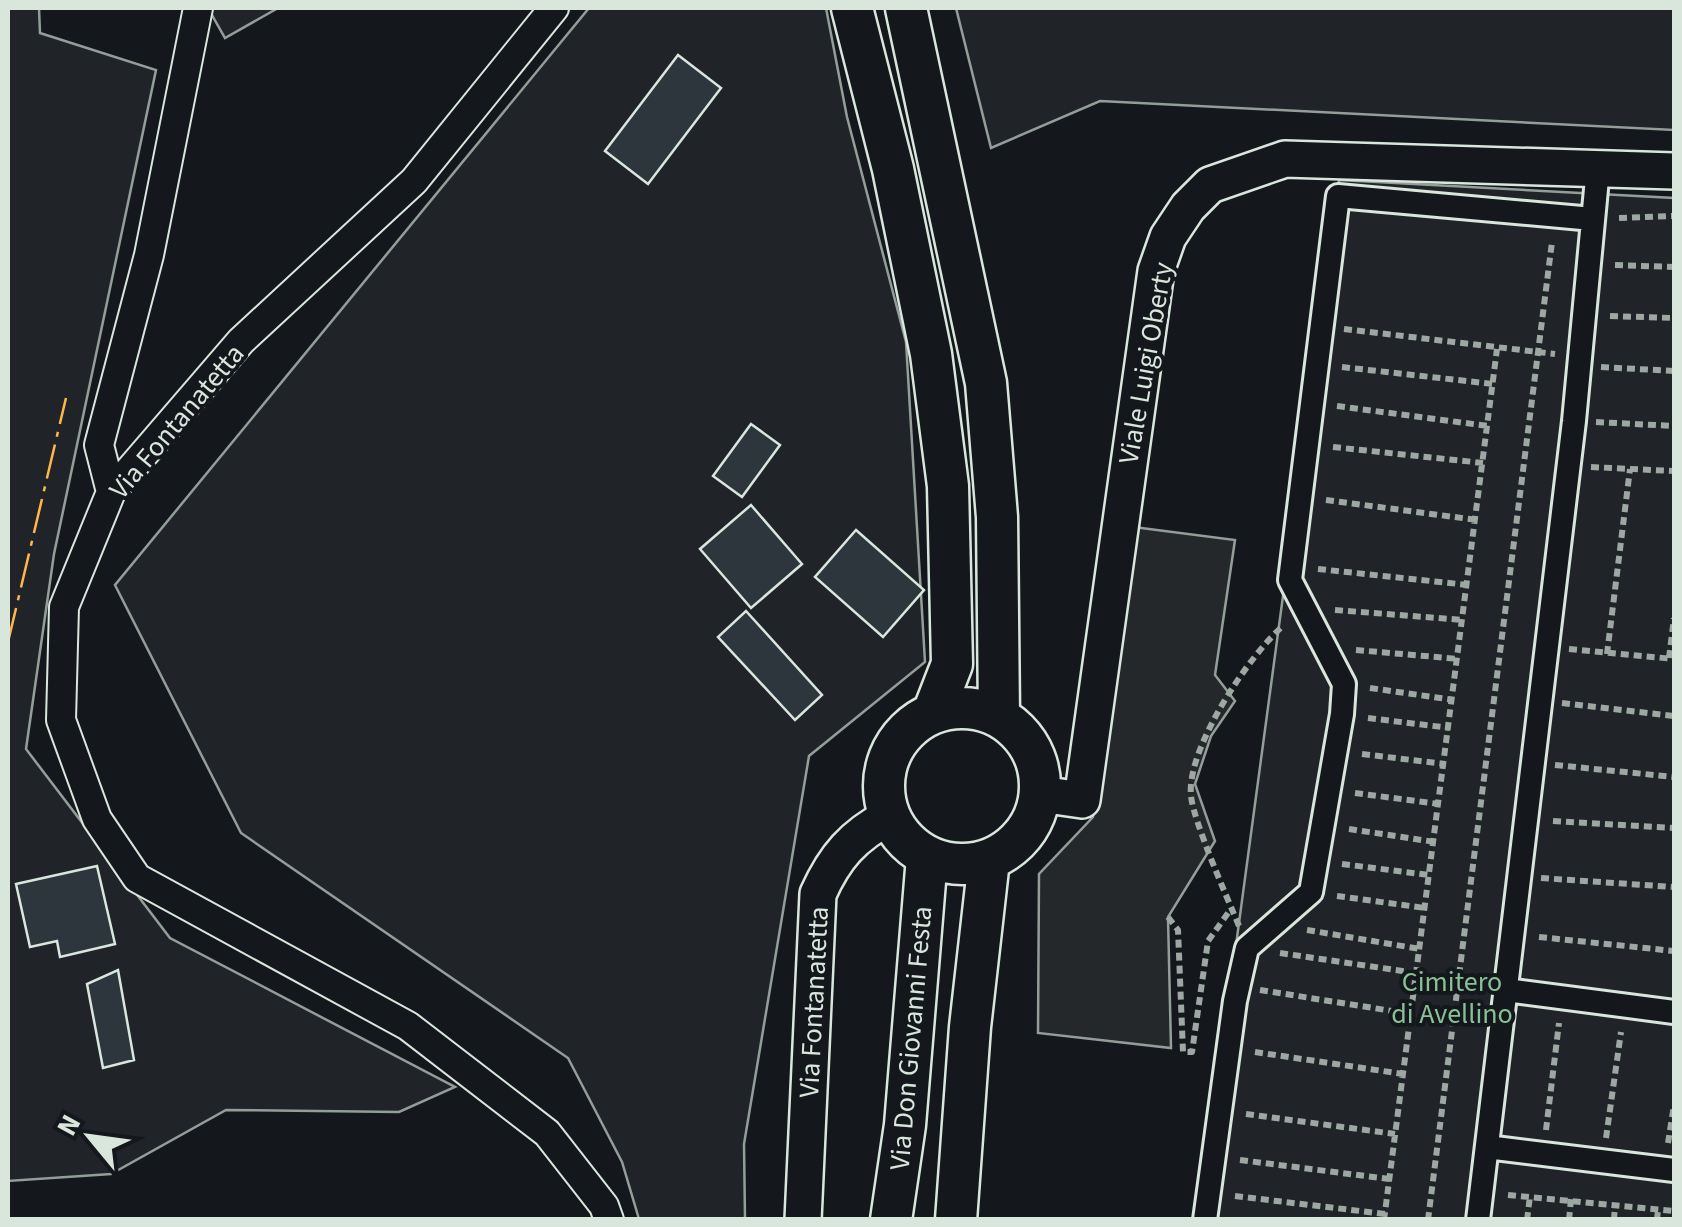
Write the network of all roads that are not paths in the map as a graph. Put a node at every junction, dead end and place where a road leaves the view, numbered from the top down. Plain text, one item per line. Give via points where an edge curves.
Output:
1 (198, 8) edge
2 (554, 8) edge
3 (852, 8) edge
4 (906, 8) edge
5 (1598, 168) junction
6 (1674, 172) edge
7 (1593, 219) junction
8 (111, 492) junction
9 (933, 714) junction
10 (998, 716) junction
11 (1040, 794) junction
12 (890, 816) junction
13 (927, 857) junction
14 (988, 860) junction
15 (1506, 990) junction
16 (1674, 1012) edge
17 (1487, 1147) junction
18 (1669, 1169) edge
19 (609, 1220) edge
20 (803, 1220) edge
21 (891, 1220) edge
22 (956, 1220) edge
23 (1205, 1220) edge
24 (1478, 1220) edge

1 - 8 street via 149,256 99,445
2 - 8 street, Via Fontanatetta via 414,180 241,341
3 - 9 main road via 931,354 948,486 952,664
4 - 10 main road via 986,383 997,517
5 - 6 street, Viale Luigi Oberty
5 - 7 street
5 - 11 street, Viale Luigi Oberty via 1285,159 1210,185 1188,207 1156,271 1082,800
7 - 15 street
7 - 23 street via 1338,196 1290,580 1344,684 1342,714 1311,892 1248,948
8 - 19 street, Via Fontanatetta via 64,607 61,720 96,819 137,878 408,1026 547,1133
9 - 10 main road via 978,709
9 - 12 main road via 895,745 885,780
10 - 11 main road via 1031,749
11 - 14 main road via 1024,835
12 - 13 main road via 898,833
12 - 20 street, Via Fontanatetta via 855,835 818,894
13 - 14 main road via 968,865
13 - 21 main road, Via Don Giovanni Festa
14 - 22 main road
15 - 16 street
15 - 17 street
17 - 18 street
17 - 24 street

